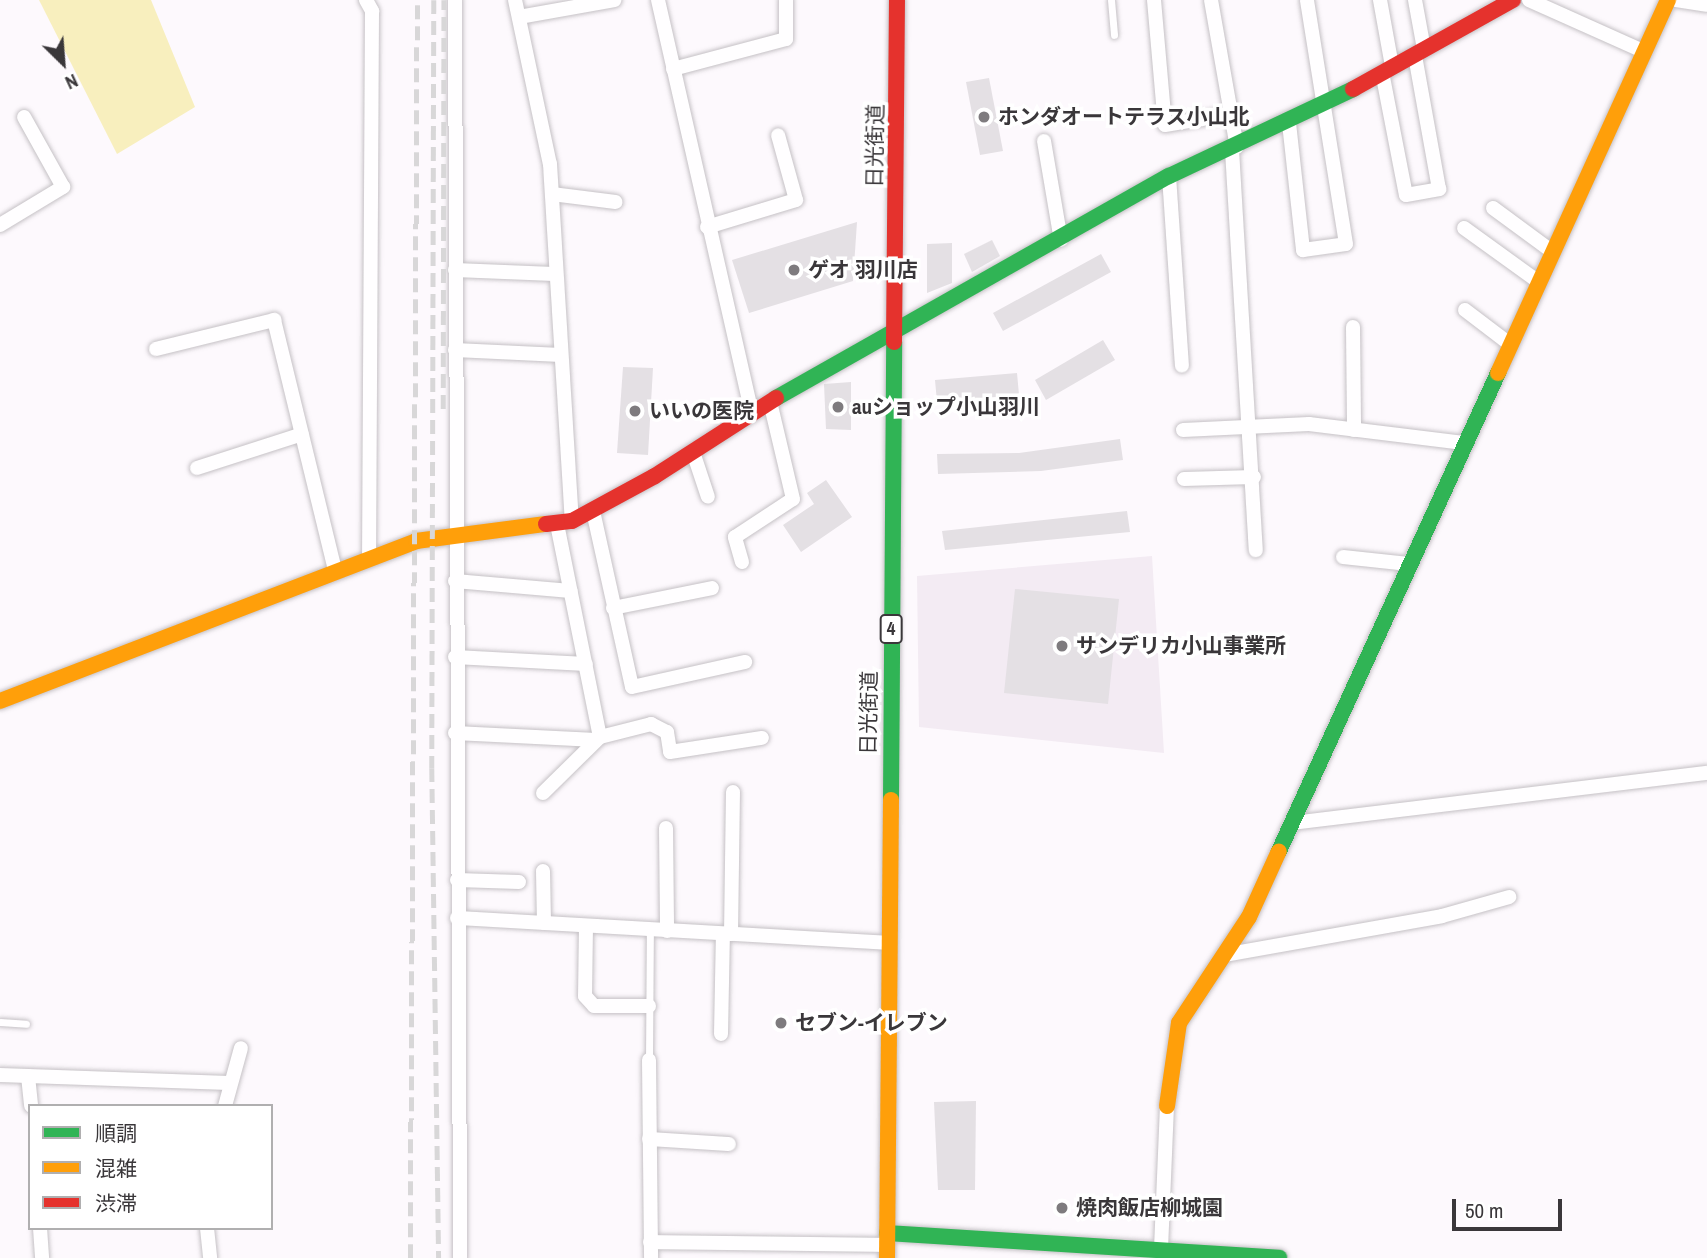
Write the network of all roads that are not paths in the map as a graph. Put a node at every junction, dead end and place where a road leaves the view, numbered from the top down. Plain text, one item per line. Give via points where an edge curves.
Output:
1 (455, 0) edge
2 (515, 0) edge
3 (614, 0) edge
4 (786, 0) edge
5 (897, 0) edge
6 (1111, 0) edge
7 (1154, 0) edge
8 (1210, 0) edge
9 (1307, 0) edge
10 (1380, 0) edge
11 (1415, 0) edge
12 (1513, 0) edge
13 (1529, 0) edge
14 (1668, 0) edge
15 (1676, 0) edge
16 (663, 1) edge
17 (370, 4) edge
18 (549, 5) edge
19 (1707, 5) edge
20 (519, 17) junction
21 (1114, 35) dead end
22 (1419, 52) junction
23 (1645, 52) junction
24 (673, 69) junction
25 (1387, 69) junction
26 (1323, 106) junction
27 (1230, 114) junction
28 (23, 117) dead end
29 (1289, 123) junction
30 (778, 135) dead end
31 (1044, 141) dead end
32 (1234, 148) junction
33 (1169, 176) junction
34 (552, 194) junction
35 (615, 202) dead end
36 (1493, 208) dead end
37 (0, 225) edge
38 (707, 228) junction
39 (1464, 228) dead end
40 (1060, 240) junction
41 (1553, 252) junction
42 (454, 270) junction
43 (554, 274) junction
44 (1539, 282) junction
45 (1465, 310) dead end
46 (1353, 327) dead end
47 (894, 332) junction
48 (1511, 345) junction
49 (156, 349) dead end
50 (455, 350) junction
51 (561, 355) junction
52 (1182, 366) dead end
53 (770, 402) junction
54 (752, 413) junction
55 (1183, 430) dead end
56 (1253, 430) junction
57 (1354, 430) junction
58 (302, 435) junction
59 (1464, 443) junction
60 (693, 452) junction
61 (197, 468) dead end
62 (1254, 477) junction
63 (1184, 480) dead end
64 (708, 497) dead end
65 (593, 510) junction
66 (564, 522) junction
67 (455, 536) junction
68 (1256, 550) dead end
69 (1343, 557) dead end
70 (369, 558) junction
71 (742, 562) dead end
72 (1409, 564) junction
73 (335, 571) junction
74 (455, 581) junction
75 (712, 588) dead end
76 (571, 591) junction
77 (613, 608) junction
78 (455, 657) junction
79 (745, 662) dead end
80 (586, 664) junction
81 (0, 701) edge
82 (455, 733) junction
83 (762, 738) dead end
84 (598, 739) junction
85 (1707, 773) edge
86 (733, 792) dead end
87 (543, 793) dead end
88 (1292, 823) junction
89 (666, 828) dead end
90 (543, 871) dead end
91 (457, 880) junction
92 (519, 882) dead end
93 (1509, 897) dead end
94 (457, 918) junction
95 (544, 923) junction
96 (586, 926) junction
97 (650, 930) junction
98 (667, 931) junction
99 (727, 934) junction
100 (888, 943) junction
101 (1224, 955) junction
102 (649, 1006) junction
103 (0, 1022) edge
104 (26, 1024) dead end
105 (721, 1034) dead end
106 (242, 1048) dead end
107 (649, 1060) joint
108 (0, 1075) edge
109 (28, 1076) junction
110 (229, 1083) junction
111 (31, 1104) edge
112 (225, 1104) edge
113 (1167, 1106) joint
114 (649, 1139) junction
115 (729, 1144) dead end
116 (40, 1230) edge
117 (207, 1230) edge
118 (650, 1242) junction
119 (887, 1245) edge
120 (1163, 1252) edge
121 (42, 1258) edge
122 (210, 1258) edge
123 (460, 1258) edge
124 (651, 1258) edge
125 (1279, 1258) edge

1 - 42 street
2 - 20 street
3 - 18 street
4 - 24 street via 786,38
5 - 47 main road, 日光街道 / 4
6 - 21 lane
7 - 27 street via 1165,125
8 - 27 street
9 - 26 street
10 - 25 street
11 - 22 street
12 - 22 main road
13 - 23 street
14 - 23 main road
15 - 19 street
16 - 24 street
17 - 70 street
18 - 20 street
20 - 34 street
22 - 25 main road
22 - 25 street via 1439,189 1406,195
23 - 41 main road
24 - 38 street
25 - 26 main road
26 - 29 main road
26 - 29 street via 1346,244 1303,250
27 - 32 street
28 - 37 street via 63,187
29 - 32 main road
30 - 38 street via 796,200
31 - 40 street
32 - 33 main road
32 - 56 street
33 - 40 main road
33 - 52 street
34 - 35 street
34 - 43 street
36 - 41 street
38 - 54 street
39 - 44 street
40 - 47 main road
41 - 44 main road
42 - 43 street
42 - 50 street
43 - 51 street
44 - 48 main road
45 - 48 street
46 - 57 street
47 - 53 main road
47 - 100 main road, 日光街道 / 4
48 - 59 main road
49 - 58 street via 274,320
50 - 51 street
50 - 67 street
51 - 66 street
53 - 54 main road
53 - 71 street via 793,499 735,537
54 - 60 main road
55 - 56 street
56 - 57 street via 1309,424
56 - 62 street
57 - 59 street
58 - 61 street
58 - 73 street
59 - 72 main road
60 - 64 street
60 - 65 main road
62 - 63 street
62 - 68 street
65 - 66 main road
65 - 77 street
66 - 67 main road
66 - 76 street
67 - 70 main road
67 - 74 street
69 - 72 street
70 - 73 main road
72 - 88 main road
73 - 81 main road
74 - 76 street
74 - 78 street
75 - 77 street
76 - 80 street
77 - 79 street via 632,687
78 - 80 street
78 - 82 street
80 - 84 street
82 - 84 street
82 - 91 street
83 - 84 street via 670,752 667,732 651,724
84 - 87 street
85 - 88 street
86 - 99 street
88 - 101 main road via 1249,917
89 - 98 street
90 - 95 street
91 - 92 street
91 - 94 street
93 - 101 street via 1443,916
94 - 95 street
94 - 123 street
95 - 96 street
96 - 97 street
96 - 102 street via 585,996 594,1006
97 - 98 street
97 - 102 lane
98 - 99 street
99 - 100 street
99 - 105 street
100 - 119 main road, 日光街道 / 4
101 - 113 main road via 1179,1023
102 - 107 lane
103 - 104 lane
106 - 110 street
107 - 114 street
108 - 109 street
109 - 110 street
109 - 111 street
110 - 112 street
113 - 120 street
114 - 115 street
114 - 118 street
116 - 121 street
117 - 122 street
118 - 119 street
118 - 124 street
119 - 120 main road
120 - 125 main road

